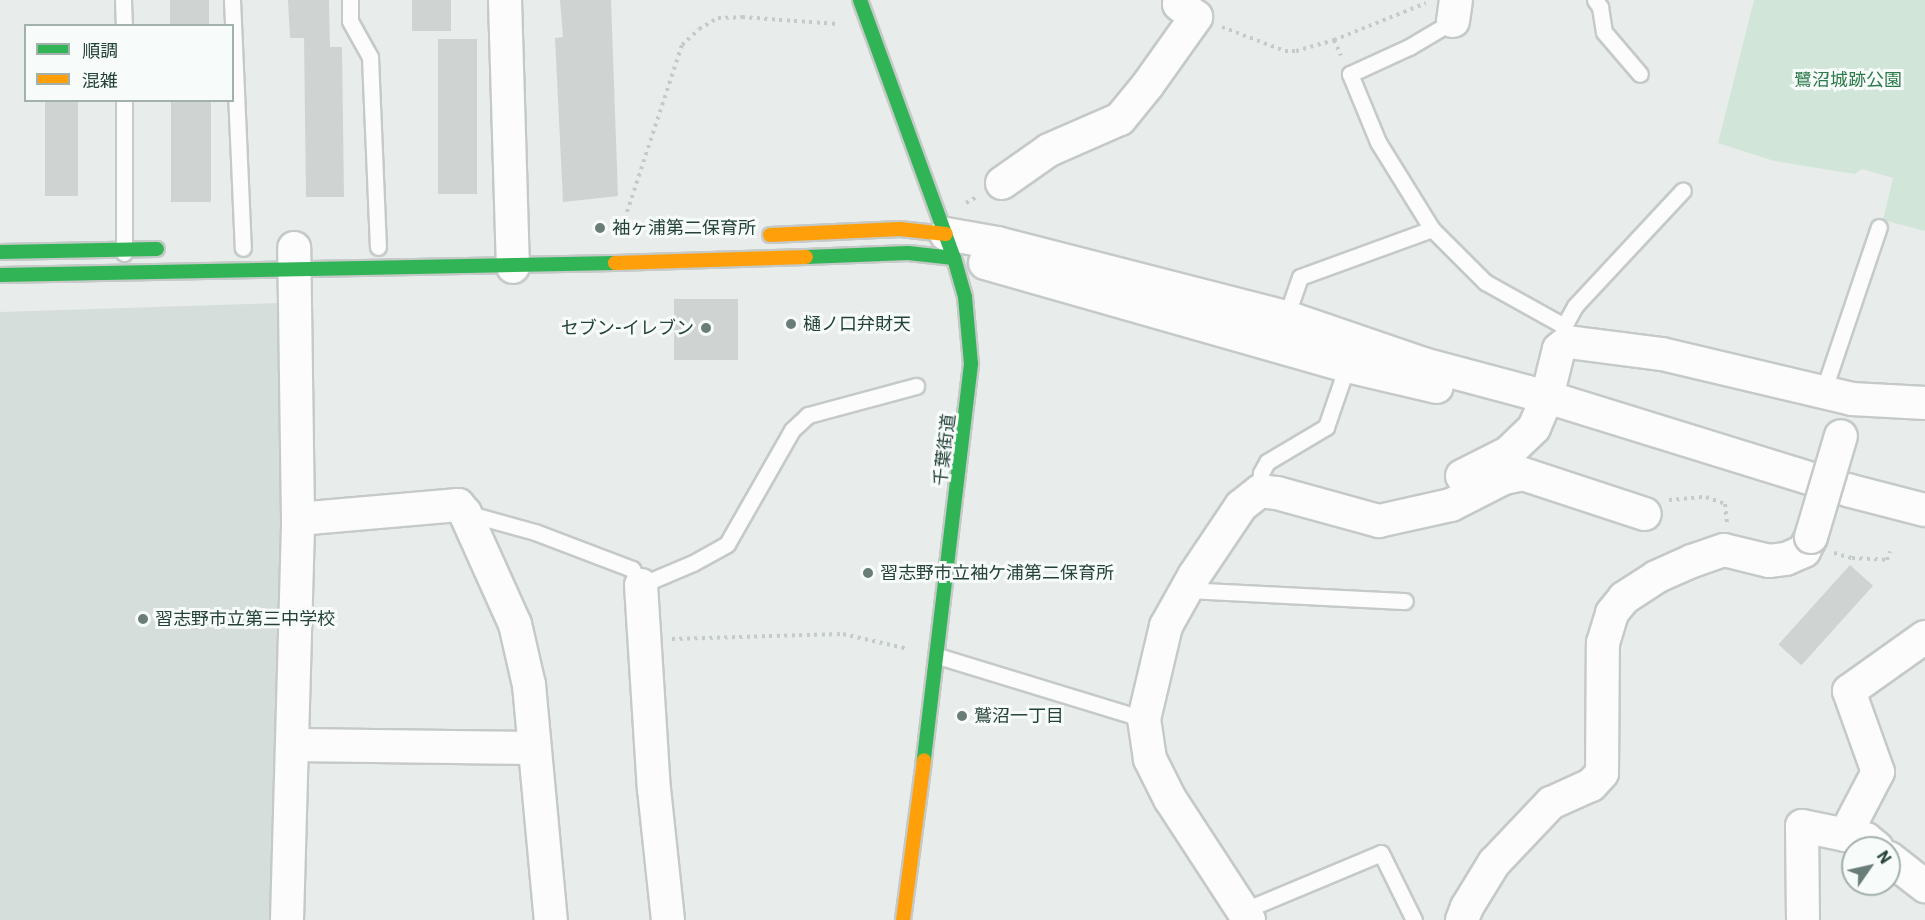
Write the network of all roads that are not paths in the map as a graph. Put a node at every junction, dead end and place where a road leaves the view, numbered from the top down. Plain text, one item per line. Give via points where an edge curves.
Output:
1 (123, 0) edge
2 (232, 0) edge
3 (351, 0) edge
4 (505, 0) edge
5 (860, 0) edge
6 (1595, 0) edge
7 (1182, 5) edge
8 (1447, 7) edge
9 (124, 24) edge
10 (233, 24) edge
11 (234, 45) edge
12 (1640, 74) dead end
13 (124, 102) edge
14 (1002, 183) dead end
15 (1683, 190) dead end
16 (1879, 227) dead end
17 (1432, 229) junction
18 (760, 235) dead end
19 (950, 246) junction
20 (377, 247) dead end
21 (243, 248) dead end
22 (172, 249) dead end
23 (124, 250) junction
24 (512, 251) junction
25 (0, 252) edge
26 (295, 253) junction
27 (123, 273) junction
28 (0, 275) edge
29 (1286, 317) junction
30 (1566, 334) junction
31 (1347, 366) junction
32 (916, 386) dead end
33 (1837, 395) junction
34 (1925, 403) edge
35 (1545, 404) junction
36 (1260, 491) junction
37 (1451, 506) junction
38 (1925, 510) edge
39 (465, 513) junction
40 (1645, 514) road end
41 (298, 519) junction
42 (1925, 528) edge
43 (641, 585) junction
44 (1186, 590) junction
45 (1405, 601) dead end
46 (1924, 643) edge
47 (938, 656) junction
48 (1144, 719) junction
49 (292, 745) junction
50 (534, 748) junction
51 (1845, 835) junction
52 (1850, 836) edge
53 (1901, 867) edge
54 (1925, 886) edge
55 (1247, 915) edge
56 (287, 920) edge
57 (551, 920) edge
58 (668, 920) edge
59 (903, 920) edge
60 (1414, 920) edge
61 (1462, 920) edge
62 (1803, 920) edge

1 - 9 lane
2 - 10 lane
3 - 20 lane via 350,21 370,57
4 - 24 street
5 - 19 main road, 千葉街道
6 - 12 lane via 1604,32
7 - 14 street via 1147,86 1120,119 1049,150
8 - 17 lane via 1409,48 1350,74 1378,142
11 - 21 lane
13 - 23 lane
15 - 30 lane via 1575,306
16 - 33 lane
17 - 29 lane via 1300,277
17 - 30 lane via 1485,282
18 - 19 main road via 900,230
19 - 24 main road via 908,253
19 - 29 street via 997,243
19 - 31 street via 1001,266
19 - 47 main road, 千葉街道 via 965,297 971,386
22 - 23 main road
23 - 25 main road
23 - 27 lane
24 - 26 main road
26 - 27 main road
26 - 41 street
27 - 28 main road
29 - 35 street
30 - 33 street
30 - 35 street via 1558,349
31 - 35 street
31 - 36 lane via 1326,427 1267,462
32 - 43 lane via 808,415 792,430 727,544
33 - 34 street
33 - 61 street, bridge via 1841,436 1822,545 1769,561 1730,550 1656,577 1624,598 1612,613 1603,643 1602,773 1591,786 1551,803 1494,863
35 - 37 street via 1534,428 1508,453 1445,485
35 - 38 street
35 - 42 street
36 - 37 street via 1379,521
36 - 44 street via 1241,506
37 - 40 street via 1504,478 1522,474
39 - 41 street via 458,505
39 - 43 lane via 535,532 632,569
39 - 50 street via 515,624 529,686
41 - 49 street
43 - 58 street via 654,789
44 - 45 lane
44 - 48 street via 1166,626
46 - 51 street via 1849,691 1878,772
47 - 48 lane
47 - 59 main road, 千葉街道
48 - 55 street via 1150,759 1170,799
49 - 50 street
49 - 56 street
50 - 57 street
51 - 52 street
51 - 62 street via 1802,826
53 - 54 street
55 - 60 lane via 1382,853

